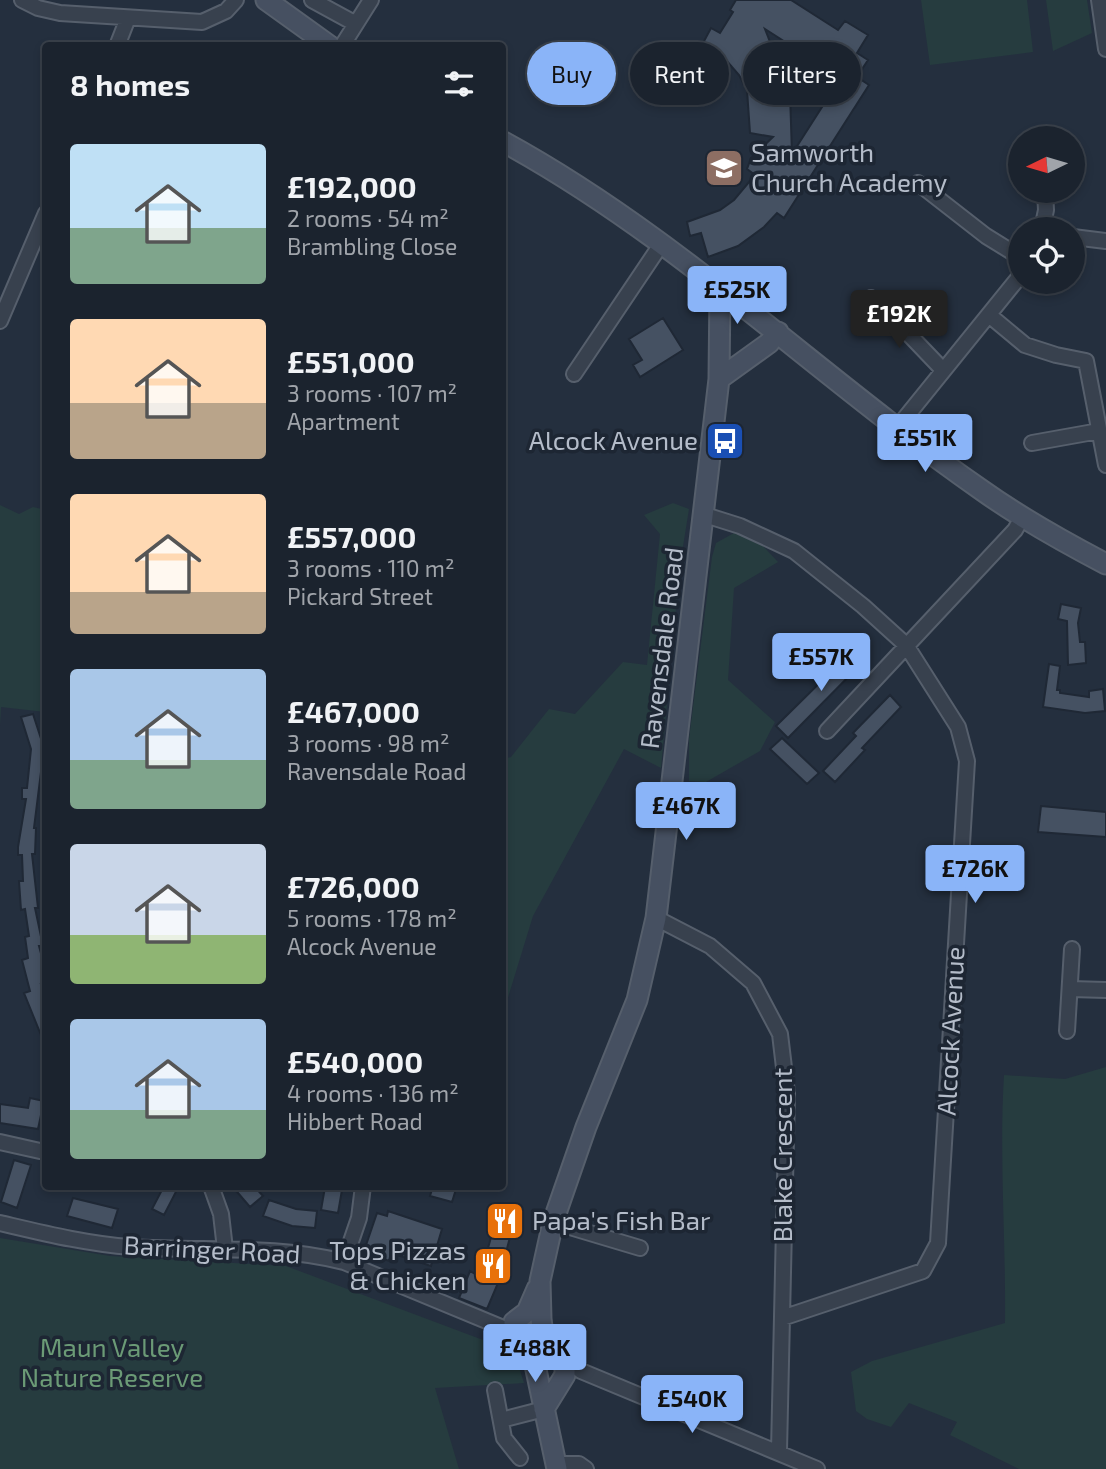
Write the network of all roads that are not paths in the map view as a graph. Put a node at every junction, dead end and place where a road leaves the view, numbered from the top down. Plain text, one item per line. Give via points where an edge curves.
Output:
1 (22, 0) edge
2 (236, 0) edge
3 (266, 0) edge
4 (312, 0) edge
5 (371, 0) edge
6 (1099, 0) edge
7 (128, 18) junction
8 (356, 24) junction
9 (119, 42) edge
10 (324, 42) edge
11 (345, 42) edge
12 (1106, 49) edge
13 (506, 144) edge
14 (918, 183) dead end
15 (42, 222) edge
16 (1085, 238) edge
17 (1106, 241) edge
18 (662, 243) junction
19 (1008, 250) edge
20 (720, 288) junction
21 (1008, 291) edge
22 (741, 303) junction
23 (871, 310) dead end
24 (989, 315) junction
25 (0, 321) edge
26 (720, 326) junction
27 (778, 332) junction
28 (942, 369) junction
29 (574, 374) dead end
30 (719, 379) junction
31 (897, 428) junction
32 (1099, 430) junction
33 (1032, 443) dead end
34 (1106, 465) edge
35 (705, 516) junction
36 (1023, 516) junction
37 (1106, 564) edge
38 (906, 646) junction
39 (827, 731) dead end
40 (656, 918) junction
41 (1072, 950) dead end
42 (1071, 989) junction
43 (1106, 990) edge
44 (1067, 1031) dead end
45 (0, 1142) edge
46 (42, 1152) edge
47 (212, 1190) edge
48 (362, 1190) edge
49 (552, 1222) junction
50 (0, 1223) edge
51 (640, 1248) dead end
52 (225, 1249) junction
53 (344, 1262) junction
54 (782, 1318) junction
55 (522, 1326) junction
56 (564, 1367) junction
57 (537, 1370) junction
58 (495, 1390) dead end
59 (544, 1409) junction
60 (501, 1420) junction
61 (779, 1451) junction
62 (520, 1458) dead end
63 (556, 1466) edge
64 (586, 1469) edge
65 (817, 1469) edge

1 - 7 street via 60,13
2 - 7 street via 226,11 202,22
3 - 10 main road
4 - 8 street
5 - 8 street
6 - 12 street
7 - 9 street
8 - 11 street
13 - 18 main road
14 - 19 street
15 - 25 street
16 - 17 street
18 - 20 main road
18 - 29 street
20 - 22 main road
20 - 26 main road, Ravensdale Road
21 - 24 street
22 - 26 main road
22 - 27 main road
23 - 28 street via 900,325
24 - 28 street
24 - 32 street via 1025,345 1086,360
26 - 30 main road, Ravensdale Road
27 - 30 main road
27 - 31 main road
28 - 31 street
30 - 35 main road, Ravensdale Road
31 - 36 main road
32 - 33 street
32 - 34 street
35 - 38 street, Alcock Avenue via 740,526 794,551
35 - 40 main road, Ravensdale Road
36 - 37 main road
36 - 38 street via 1016,530
38 - 39 street
38 - 54 street, Alcock Avenue via 958,727 967,761 938,1243 923,1271
40 - 49 main road, Ravensdale Road via 637,1000
40 - 54 street, Blake Crescent via 710,946 753,984 780,1034 787,1093
41 - 42 street
42 - 43 street
42 - 44 street
45 - 46 street
47 - 52 street
48 - 53 street via 359,1218
49 - 51 street
49 - 55 main road, Ravensdale Road via 541,1282
50 - 52 street, Barringer Road via 131,1247
52 - 53 street, Barringer Road via 285,1252
53 - 55 street, Barringer Road
54 - 61 street, Blake Crescent
55 - 56 main road
55 - 57 main road
56 - 57 main road via 551,1383
56 - 57 main road via 544,1353
56 - 59 main road
56 - 61 street
57 - 59 main road
58 - 60 street
59 - 60 street
59 - 63 main road
60 - 62 street via 504,1437
61 - 65 street
63 - 64 street via 579,1464

